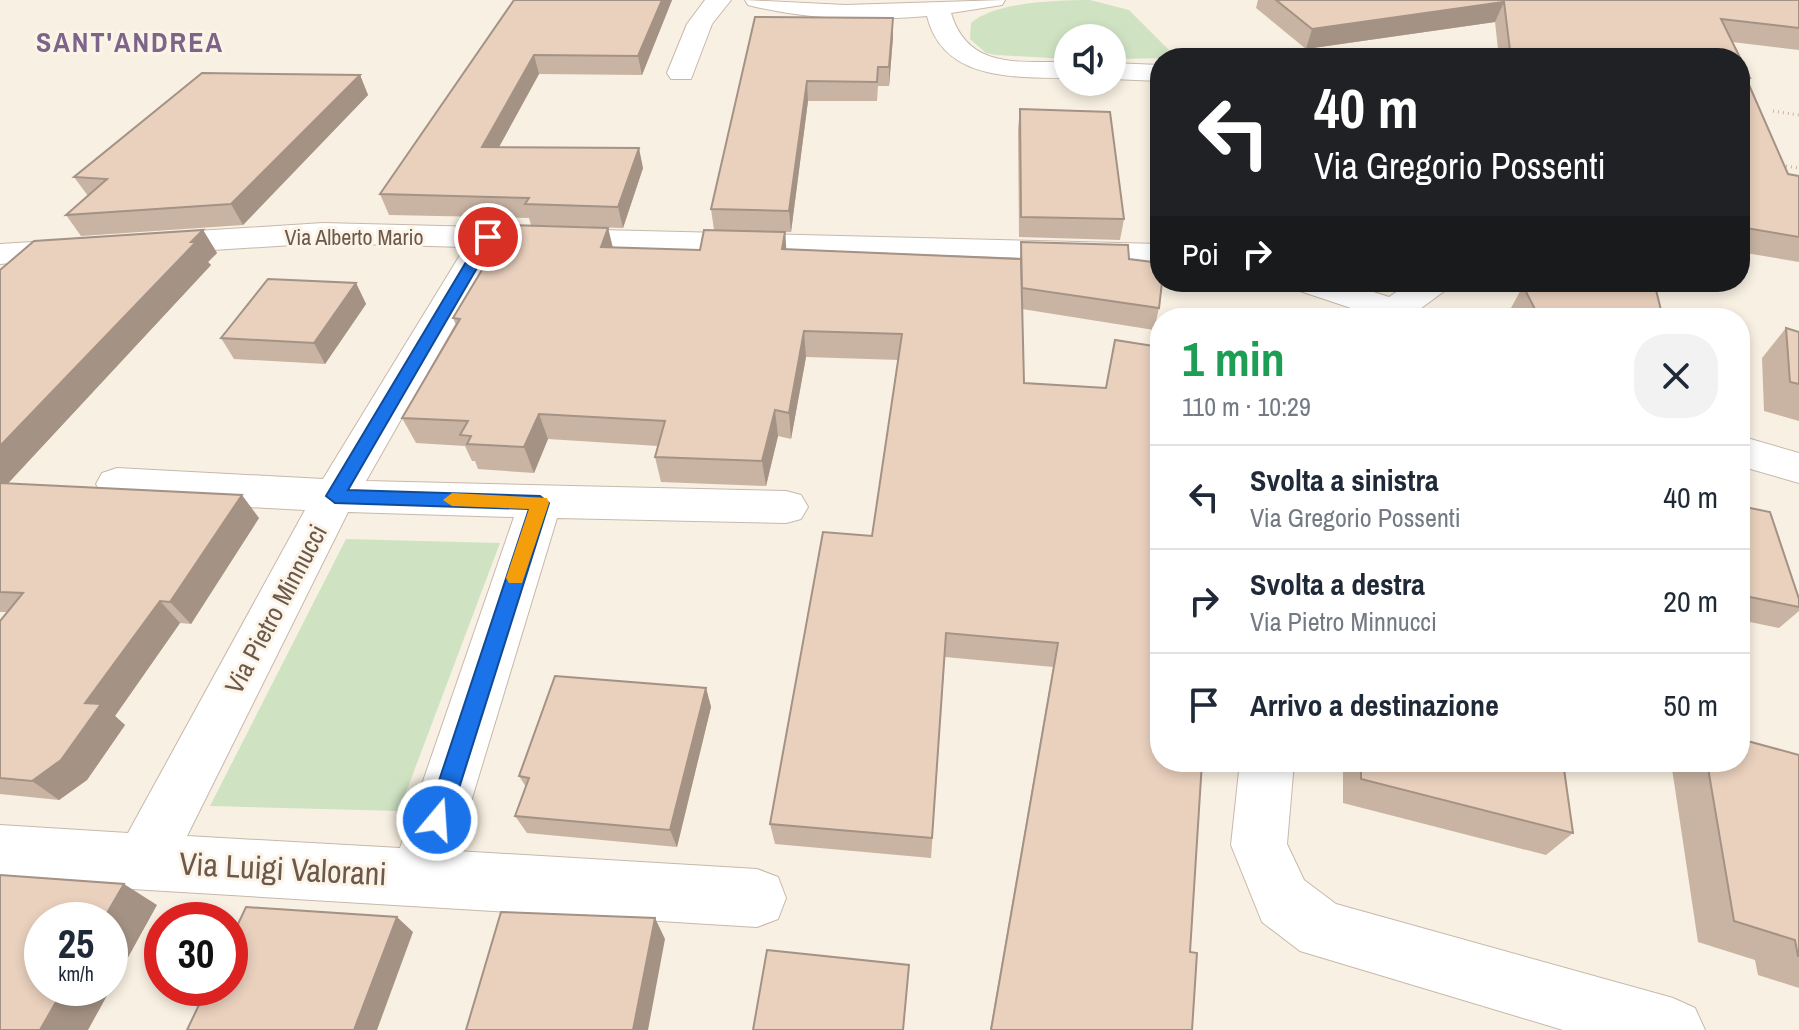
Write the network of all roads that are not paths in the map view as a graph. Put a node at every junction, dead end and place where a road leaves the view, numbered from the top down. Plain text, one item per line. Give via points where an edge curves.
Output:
1 (719, 0) edge
2 (757, 0) edge
3 (993, 0) edge
4 (937, 8) junction
5 (1054, 69) edge
6 (1126, 72) edge
7 (681, 73) dead end
8 (1150, 73) edge
9 (488, 237) junction
10 (1150, 253) edge
11 (0, 254) edge
12 (1425, 292) edge
13 (1316, 296) edge
14 (1373, 308) edge
15 (1408, 308) edge
16 (1750, 454) edge
17 (1799, 468) edge
18 (117, 484) dead end
19 (335, 496) junction
20 (540, 503) junction
21 (786, 507) dead end
22 (1266, 772) edge
23 (0, 853) edge
24 (144, 861) junction
25 (419, 877) junction
26 (757, 898) dead end
27 (1673, 1030) edge

1 - 7 street via 697,28
2 - 4 street via 833,12
3 - 4 street
4 - 5 street via 940,28 958,53 979,65
6 - 8 street
9 - 10 street, Via Alberto Mario
9 - 11 street, Via Alberto Mario via 323,233
9 - 19 street, Via Pietro Minnucci
12 - 15 street
13 - 14 street
16 - 17 street
18 - 19 street
19 - 20 street
19 - 24 street, Via Pietro Minnucci
20 - 21 street
20 - 25 street
22 - 27 street via 1259,845 1283,901 1321,930
23 - 24 street, Via Luigi Valorani
24 - 25 street, Via Luigi Valorani
25 - 26 street, Via Luigi Valorani

